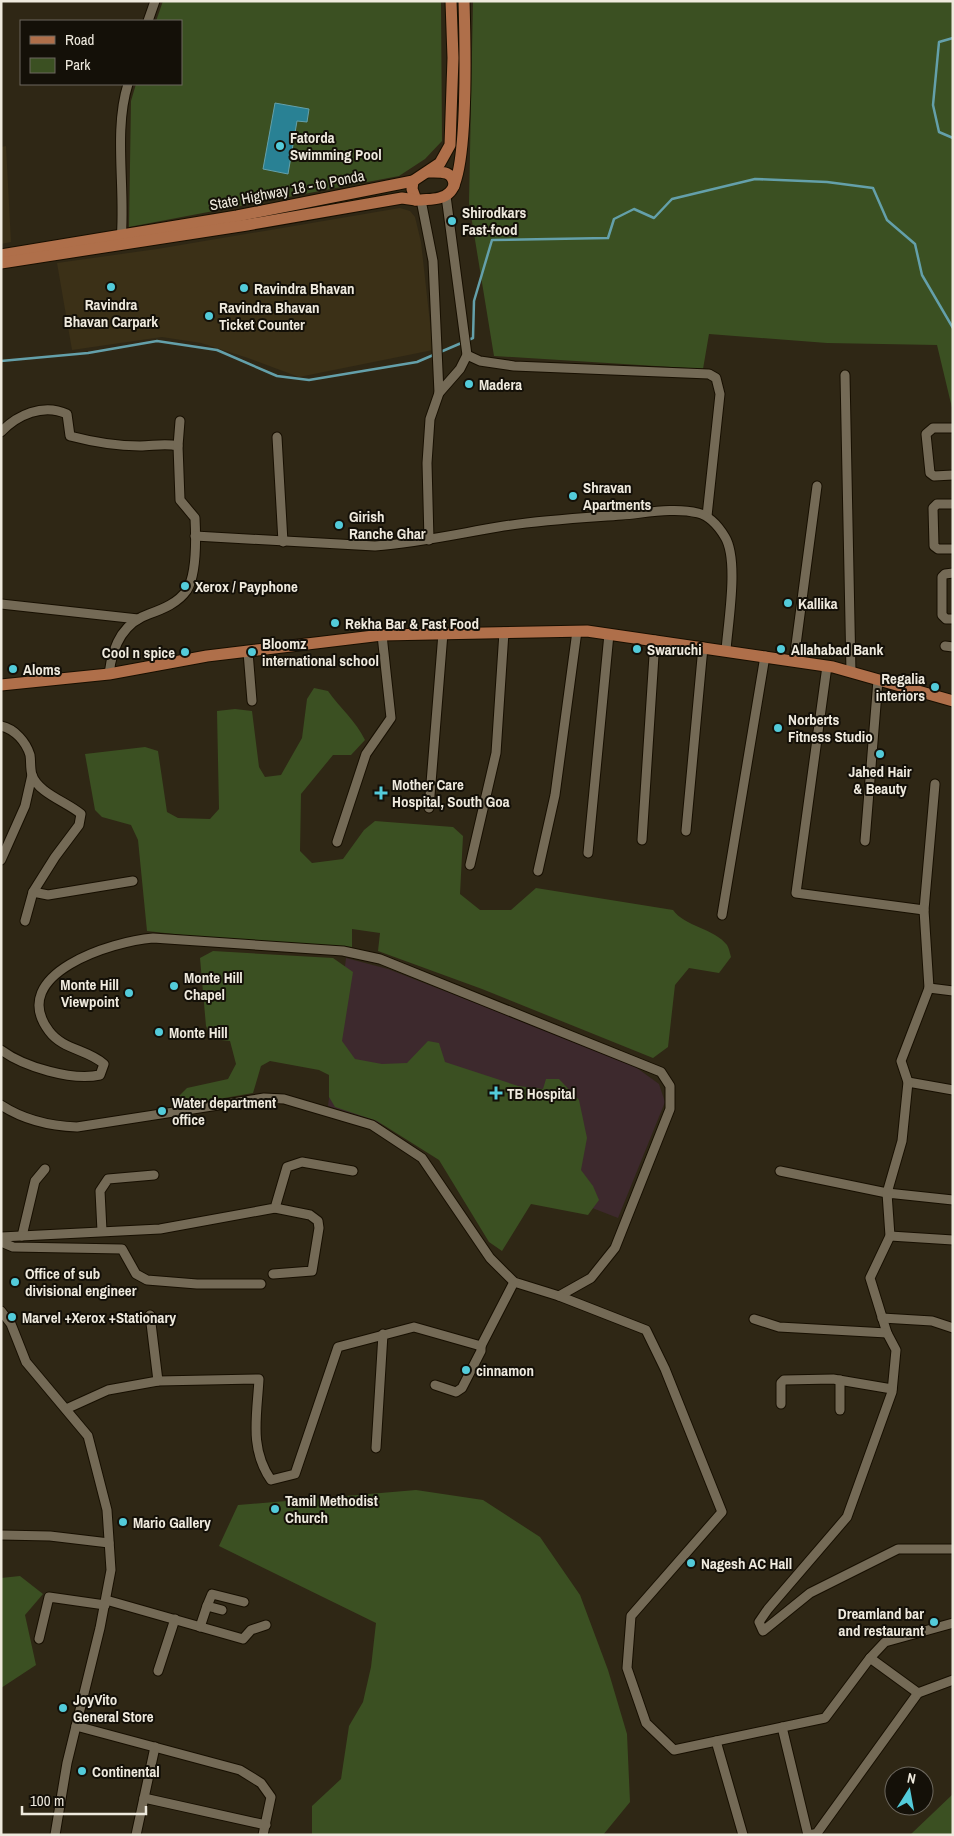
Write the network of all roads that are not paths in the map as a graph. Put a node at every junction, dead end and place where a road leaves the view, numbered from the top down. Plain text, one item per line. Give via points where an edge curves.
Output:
1 (155, 1) edge
2 (451, 1) edge
3 (464, 1) edge
4 (148, 20) edge
5 (128, 85) edge
6 (428, 172) junction
7 (413, 181) junction
8 (454, 186) junction
9 (446, 196) junction
10 (418, 200) junction
11 (121, 240) junction
12 (1, 254) edge
13 (1, 263) edge
14 (466, 351) junction
15 (844, 375) dead end
16 (439, 393) junction
17 (180, 421) dead end
18 (953, 428) edge
19 (1, 432) edge
20 (277, 437) dead end
21 (178, 446) junction
22 (953, 475) edge
23 (818, 486) dead end
24 (953, 504) edge
25 (707, 516) junction
26 (195, 536) junction
27 (429, 540) junction
28 (283, 542) junction
29 (953, 549) edge
30 (953, 573) edge
31 (1, 604) edge
32 (138, 619) junction
33 (953, 619) edge
34 (576, 631) junction
35 (504, 632) junction
36 (443, 633) junction
37 (609, 634) junction
38 (382, 635) junction
39 (655, 640) junction
40 (703, 647) junction
41 (726, 650) junction
42 (248, 652) junction
43 (765, 656) junction
44 (794, 660) junction
45 (827, 666) junction
46 (851, 672) junction
47 (109, 674) junction
48 (878, 680) junction
49 (1, 685) edge
50 (252, 701) dead end
51 (953, 701) edge
52 (1, 726) edge
53 (32, 775) junction
54 (935, 784) dead end
55 (429, 808) dead end
56 (686, 831) dead end
57 (642, 840) dead end
58 (864, 841) dead end
59 (337, 842) dead end
60 (588, 852) dead end
61 (1, 860) edge
62 (470, 866) dead end
63 (538, 871) dead end
64 (133, 881) dead end
65 (33, 892) junction
66 (924, 910) junction
67 (722, 915) dead end
68 (25, 921) dead end
69 (929, 988) junction
70 (953, 991) edge
71 (1, 1050) edge
72 (908, 1082) junction
73 (953, 1090) edge
74 (1, 1105) edge
75 (45, 1169) dead end
76 (353, 1171) dead end
77 (780, 1171) dead end
78 (154, 1175) dead end
79 (887, 1193) junction
80 (953, 1200) edge
81 (275, 1208) junction
82 (102, 1230) junction
83 (22, 1236) junction
84 (890, 1236) junction
85 (1, 1237) edge
86 (953, 1240) edge
87 (1, 1242) edge
88 (273, 1274) dead end
89 (514, 1282) junction
90 (261, 1284) dead end
91 (559, 1296) junction
92 (1, 1311) edge
93 (150, 1315) dead end
94 (882, 1318) junction
95 (754, 1319) dead end
96 (953, 1328) edge
97 (887, 1333) junction
98 (383, 1334) junction
99 (481, 1346) junction
100 (158, 1380) junction
101 (840, 1380) junction
102 (435, 1385) dead end
103 (892, 1389) junction
104 (781, 1404) dead end
105 (66, 1409) junction
106 (840, 1410) dead end
107 (376, 1448) dead end
108 (1, 1535) edge
109 (110, 1543) junction
110 (953, 1549) edge
111 (105, 1602) junction
112 (244, 1602) dead end
113 (207, 1606) junction
114 (222, 1610) dead end
115 (175, 1619) junction
116 (953, 1623) edge
117 (266, 1625) dead end
118 (200, 1626) junction
119 (39, 1639) dead end
120 (870, 1658) junction
121 (158, 1671) dead end
122 (953, 1680) edge
123 (918, 1693) junction
124 (76, 1726) junction
125 (782, 1727) junction
126 (716, 1741) junction
127 (155, 1747) junction
128 (144, 1798) junction
129 (266, 1825) junction
130 (55, 1835) edge
131 (136, 1835) edge
132 (263, 1835) edge
133 (742, 1835) edge
134 (809, 1835) edge

1 - 4 street
2 - 6 main road, State Highway 18 - to Ponda via 450,145 440,163
3 - 8 main road via 464,111
5 - 11 street via 121,147
6 - 7 main road, State Highway 18 - to Ponda
6 - 8 main road via 448,173
7 - 10 main road via 412,189
7 - 11 main road, State Highway 18 - to Ponda
8 - 9 main road
9 - 10 main road
9 - 14 street
10 - 11 main road, State Highway 18 - to Ponda via 402,198
10 - 16 street via 433,261
11 - 12 main road, State Highway 18 - to Ponda
11 - 13 main road, State Highway 18 - to Ponda
14 - 16 street via 460,368
14 - 25 street via 480,361 514,366 709,374 716,378 720,394
15 - 46 street
16 - 27 street via 430,419 428,442
17 - 21 street
18 - 22 street via 933,428 926,434 930,473 934,476
19 - 21 street via 25,414 58,410 67,414 70,436 116,444
20 - 28 street
21 - 26 street via 180,500 195,518
23 - 44 street
24 - 29 street via 937,504 933,508 934,546
25 - 27 street via 680,511 606,516 500,526
25 - 41 street via 726,539 729,548 731,586
26 - 28 street
26 - 32 street via 192,578 187,589 169,606
27 - 28 street via 375,546
30 - 33 street via 942,577 942,615
31 - 32 street
32 - 47 street via 117,641
34 - 35 main road
34 - 37 main road
34 - 63 street via 555,795
35 - 36 main road
35 - 62 street via 496,753
36 - 38 main road
36 - 55 street
37 - 39 main road
37 - 60 street
38 - 42 main road
38 - 59 street via 391,718 366,754
39 - 40 main road
39 - 57 street
40 - 41 main road
40 - 56 street
41 - 43 main road
42 - 47 main road
42 - 50 street
43 - 44 main road
43 - 67 street
44 - 45 main road
45 - 46 main road
45 - 66 street via 796,893
46 - 48 main road
47 - 49 main road
48 - 51 main road
48 - 58 street
52 - 53 street via 8,727 24,740 30,754
53 - 61 street via 25,806
53 - 65 street via 39,786 81,814 80,825 55,856
54 - 66 street
64 - 65 street via 48,896
65 - 68 street
66 - 69 street
69 - 70 street
69 - 72 street via 902,1061
71 - 91 street via 11,1057 60,1074 100,1075 104,1064 58,1041 41,1020 39,1004 42,990 54,975 78,960 132,940 152,938 343,951 380,959 661,1072 670,1086 670,1109 614,1248 591,1278
72 - 73 street
72 - 79 street via 902,1141
74 - 89 street via 35,1120 77,1127 264,1098 284,1099 372,1126 422,1158 490,1258
75 - 83 street via 34,1186
76 - 81 street via 302,1162 287,1167
77 - 79 street
78 - 82 street via 108,1179 100,1191
79 - 80 street
79 - 84 street
81 - 82 street via 160,1229
81 - 88 street via 310,1215 318,1221 319,1228 312,1271
82 - 83 street via 70,1235
83 - 85 street
84 - 86 street
84 - 94 street via 870,1278
87 - 90 street via 13,1247 122,1249 136,1274 147,1280
89 - 91 street
89 - 99 street
91 - 126 street via 646,1330 722,1512 631,1616 627,1668 646,1722 674,1750
92 - 105 street via 11,1324 26,1362
93 - 100 street
94 - 96 street via 932,1321
94 - 97 street
95 - 97 street via 779,1327
97 - 103 street via 896,1350
98 - 99 street via 414,1327
98 - 100 street via 338,1347 295,1474 271,1480 261,1465 256,1435 259,1379
98 - 107 street
99 - 102 street via 462,1388 456,1392
100 - 105 street via 108,1390
101 - 103 street
101 - 104 street via 784,1380
101 - 106 street
103 - 110 street via 847,1517 768,1609 759,1622 762,1631 810,1593 898,1549
105 - 109 street via 88,1436 107,1510
108 - 109 street via 50,1536
109 - 111 street via 111,1570
111 - 115 street
111 - 119 street via 49,1597
111 - 124 street
112 - 113 street via 212,1594
113 - 114 street
113 - 118 street
115 - 118 street
115 - 121 street
116 - 120 street via 884,1642
117 - 118 street via 251,1630 243,1639
120 - 123 street
120 - 125 street via 825,1718
122 - 123 street
123 - 134 street via 817,1833
124 - 127 street
124 - 130 street
125 - 126 street
125 - 134 street
126 - 133 street
127 - 128 street
127 - 129 street via 240,1770 261,1783 271,1797
128 - 129 street
128 - 131 street
129 - 132 street

